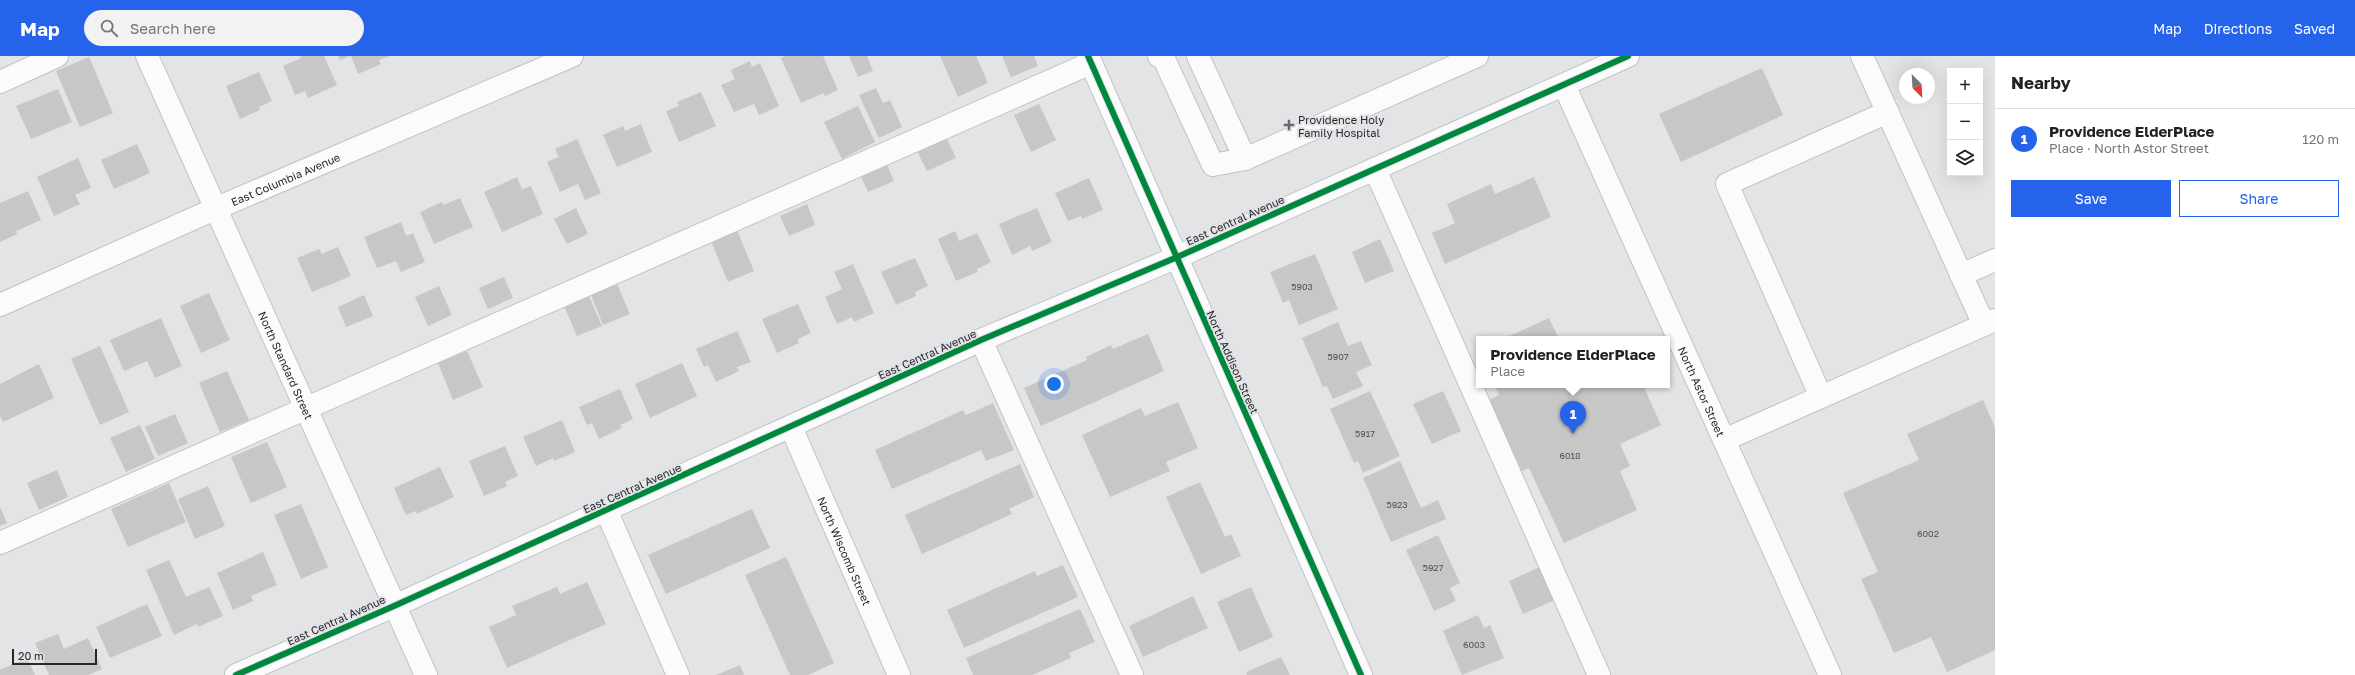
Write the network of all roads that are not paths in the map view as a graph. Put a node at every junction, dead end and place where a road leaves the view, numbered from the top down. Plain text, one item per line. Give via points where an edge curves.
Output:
1 (57, 56) edge
2 (147, 56) edge
3 (572, 56) edge
4 (1160, 56) edge
5 (1198, 56) edge
6 (1477, 56) edge
7 (1628, 56) edge
8 (1862, 56) edge
9 (1092, 59) edge
10 (0, 82) edge
11 (1564, 85) junction
12 (1888, 112) junction
13 (1245, 159) junction
14 (1376, 168) junction
15 (217, 208) junction
16 (1175, 258) junction
17 (1995, 260) edge
18 (1961, 275) junction
19 (0, 305) edge
20 (1989, 322) edge
21 (981, 340) junction
22 (1820, 397) junction
23 (307, 409) junction
24 (790, 427) junction
25 (1724, 440) junction
26 (606, 510) junction
27 (0, 543) edge
28 (394, 606) junction
29 (236, 675) edge
30 (426, 675) edge
31 (678, 675) edge
32 (899, 675) edge
33 (1132, 675) edge
34 (1361, 675) edge
35 (1599, 675) edge
36 (1830, 675) edge

1 - 10 street
2 - 15 street, North Standard Street
3 - 15 street, East Columbia Avenue
4 - 13 street via 1164,59 1213,165
5 - 13 street
6 - 13 street
7 - 11 street, East Central Avenue
8 - 12 street
9 - 16 street, North Addison Street
9 - 23 street
11 - 14 street, East Central Avenue
11 - 25 street, North Astor Street
12 - 18 street
12 - 22 street via 1727,184
14 - 16 street, East Central Avenue
14 - 35 street
15 - 19 street, East Columbia Avenue
15 - 23 street, North Standard Street
16 - 21 street, East Central Avenue
16 - 34 street, North Addison Street
17 - 18 street
18 - 20 street
20 - 22 street
21 - 24 street, East Central Avenue
21 - 33 street
22 - 25 street
23 - 27 street
23 - 28 street, North Standard Street
24 - 26 street, East Central Avenue
24 - 32 street, North Wiscomb Street
25 - 36 street, North Astor Street
26 - 28 street, East Central Avenue
26 - 31 street
28 - 29 street, East Central Avenue
28 - 30 street, North Standard Street

